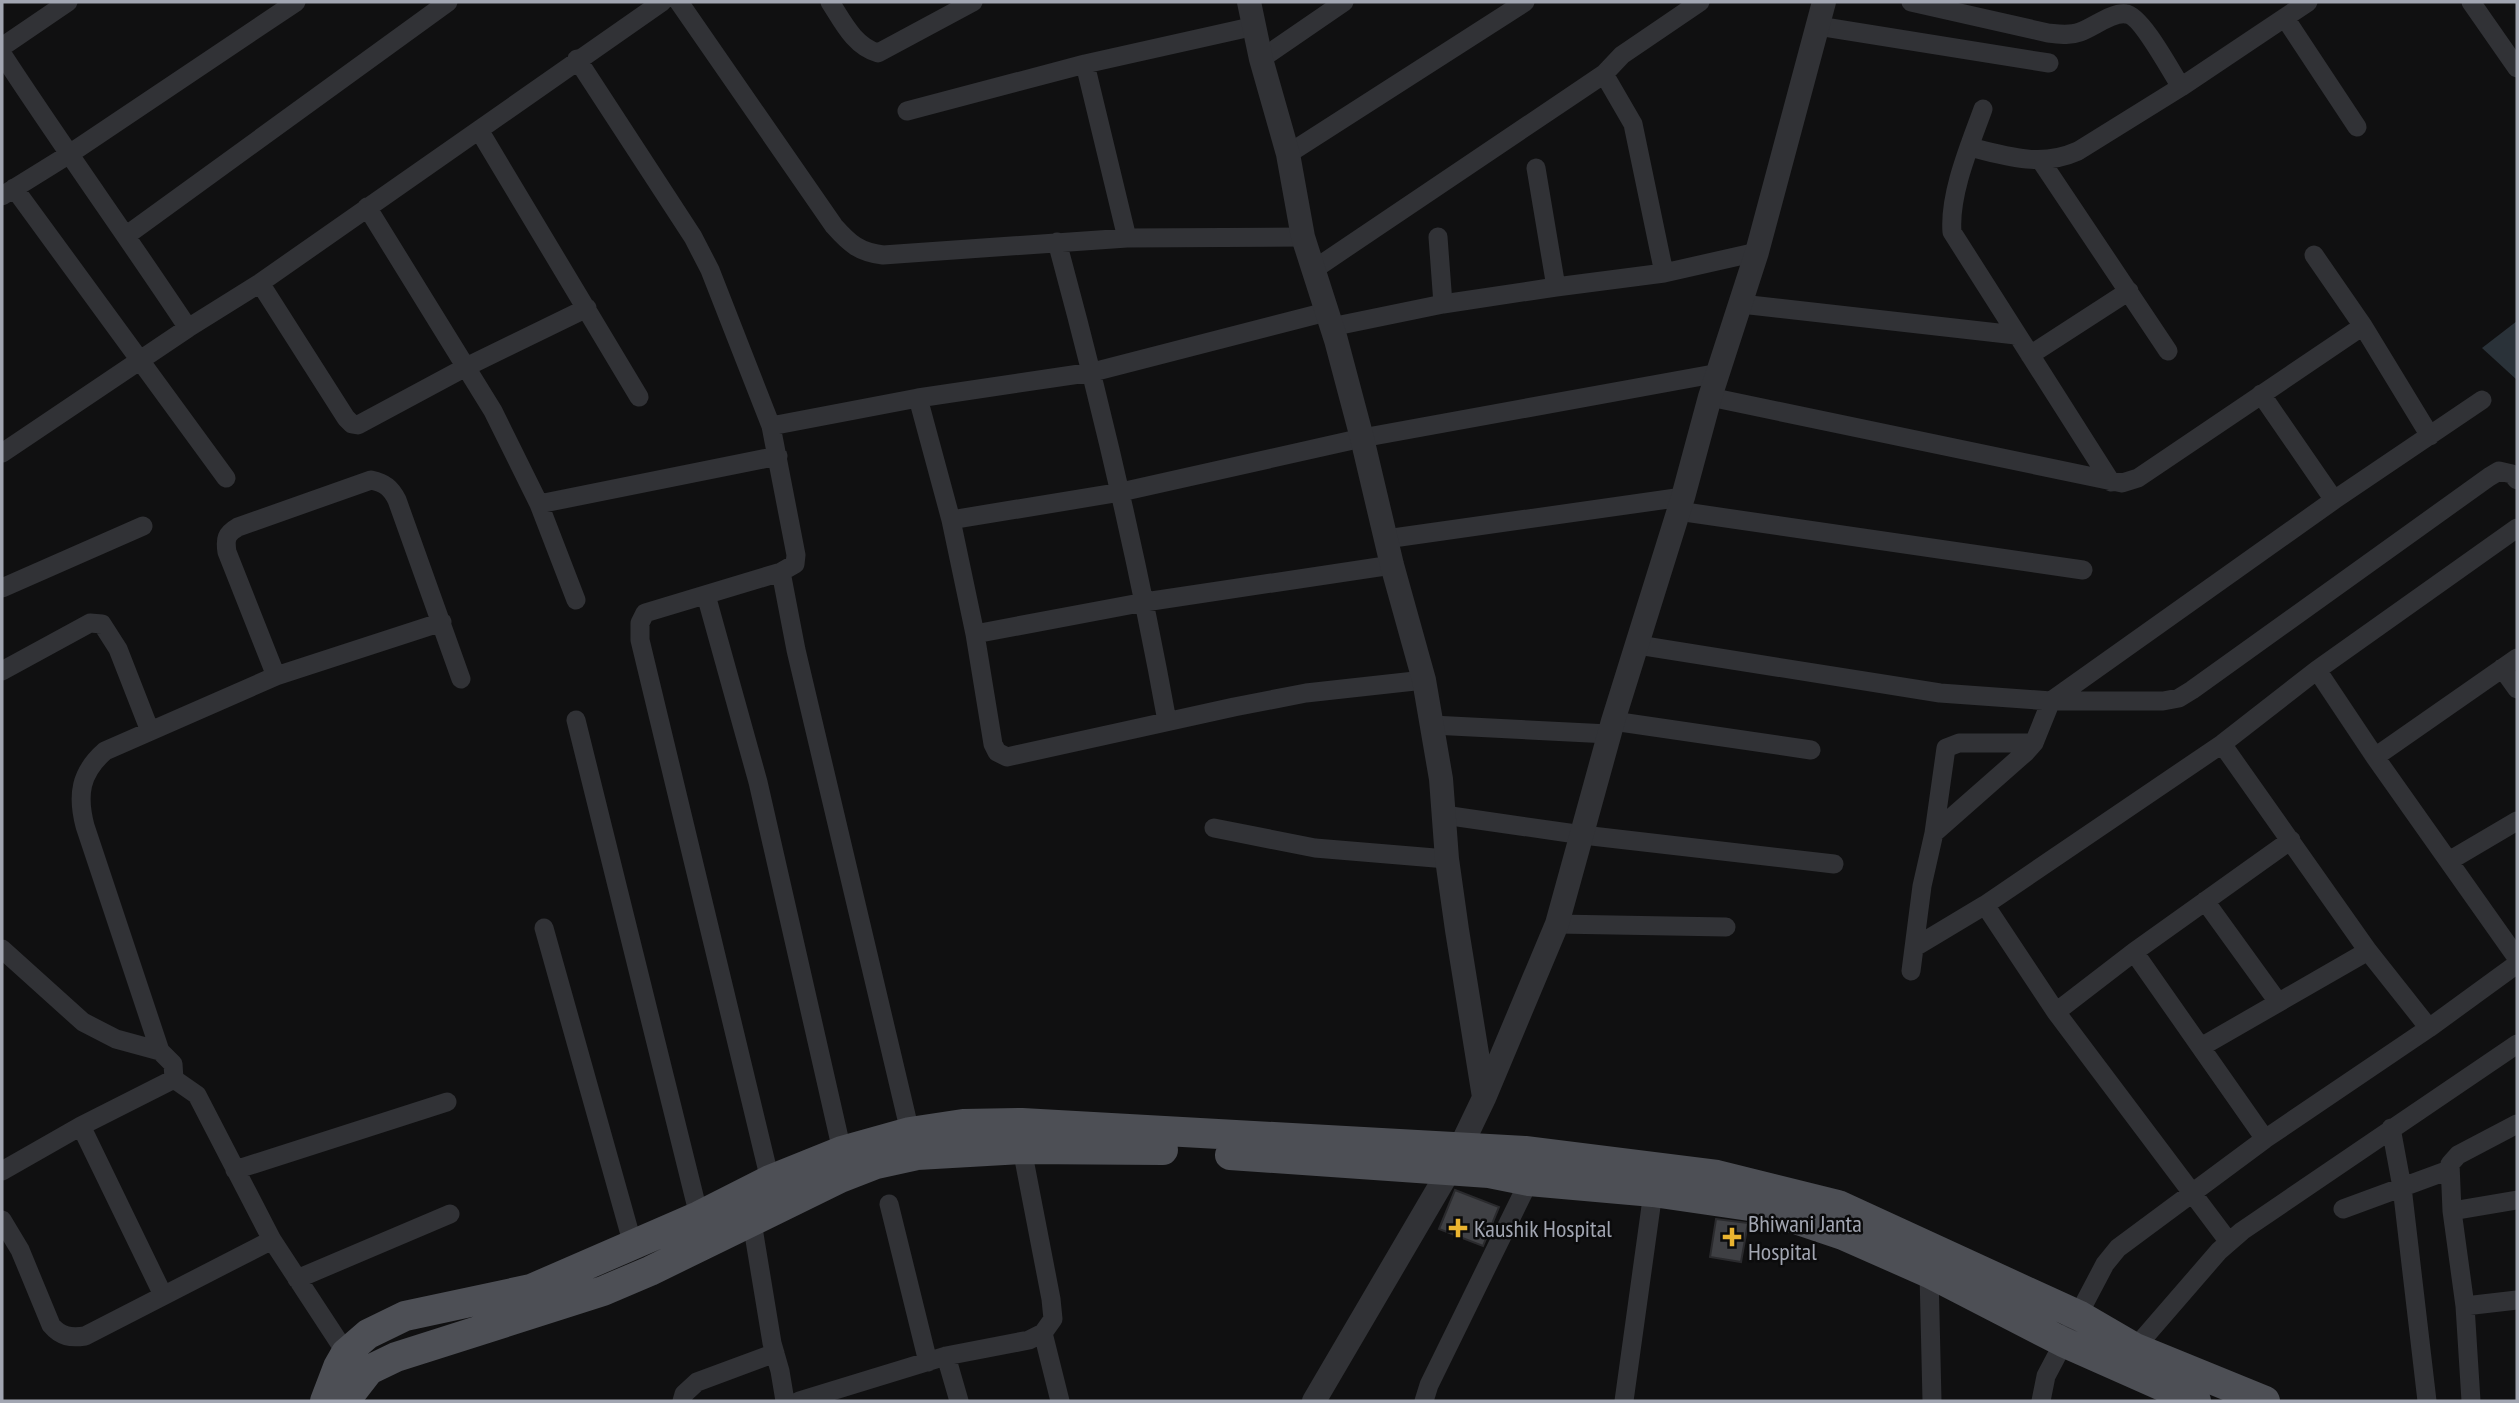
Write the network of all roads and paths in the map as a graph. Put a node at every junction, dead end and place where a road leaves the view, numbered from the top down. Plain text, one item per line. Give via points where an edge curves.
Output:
1 (68, 2) edge
2 (296, 2) edge
3 (448, 2) edge
4 (662, 2) edge
5 (679, 2) edge
6 (830, 2) edge
7 (973, 2) edge
8 (1249, 2) edge
9 (1344, 2) edge
10 (1525, 2) edge
11 (1700, 2) edge
12 (1911, 2) edge
13 (2308, 2) edge
14 (2471, 2) edge
15 (1821, 14) edge
16 (2285, 18) junction
17 (1255, 26) junction
18 (2, 47) edge
19 (2, 54) edge
20 (577, 59) junction
21 (1261, 59) junction
22 (2049, 63) dead end
23 (1085, 64) junction
24 (2517, 68) edge
25 (1604, 74) junction
26 (2182, 87) junction
27 (1983, 109) dead end
28 (906, 111) dead end
29 (2357, 127) dead end
30 (479, 131) junction
31 (1969, 147) junction
32 (1288, 154) junction
33 (68, 155) junction
34 (2041, 161) junction
35 (1536, 168) dead end
36 (8, 192) edge
37 (367, 207) junction
38 (127, 235) junction
39 (1303, 237) junction
40 (1438, 237) dead end
41 (1128, 238) junction
42 (1057, 242) junction
43 (1757, 252) junction
44 (2314, 255) dead end
45 (1313, 270) junction
46 (1664, 273) junction
47 (260, 283) junction
48 (1556, 287) junction
49 (2129, 291) junction
50 (1443, 304) junction
51 (1741, 304) junction
52 (587, 308) junction
53 (1329, 320) junction
54 (2363, 326) junction
55 (188, 328) junction
56 (2016, 335) junction
57 (2168, 351) dead end
58 (2030, 355) junction
59 (140, 362) junction
60 (466, 367) junction
61 (1093, 372) junction
62 (1719, 373) junction
63 (2261, 394) junction
64 (639, 397) dead end
65 (1710, 397) junction
66 (918, 398) junction
67 (2482, 400) dead end
68 (771, 426) junction
69 (2430, 436) junction
70 (1362, 438) junction
71 (2, 453) edge
72 (778, 456) junction
73 (226, 478) dead end
74 (2517, 480) edge
75 (2111, 482) junction
76 (1121, 492) junction
77 (2334, 500) junction
78 (1681, 504) junction
79 (539, 505) junction
80 (951, 520) junction
81 (143, 526) dead end
82 (2515, 535) edge
83 (1386, 540) junction
84 (1392, 565) junction
85 (2082, 570) dead end
86 (781, 572) junction
87 (2, 588) edge
88 (706, 595) junction
89 (576, 600) dead end
90 (1146, 602) junction
91 (442, 622) junction
92 (975, 634) junction
93 (1638, 645) junction
94 (2509, 663) edge
95 (2317, 670) junction
96 (2, 671) edge
97 (276, 676) junction
98 (461, 680) dead end
99 (1424, 680) junction
100 (2517, 689) edge
101 (2051, 701) junction
102 (576, 720) dead end
103 (1167, 721) junction
104 (1432, 725) junction
105 (1611, 728) junction
106 (150, 731) junction
107 (2034, 743) junction
108 (2222, 744) junction
109 (1811, 750) dead end
110 (2375, 758) junction
111 (1444, 815) junction
112 (2517, 821) edge
113 (1214, 828) dead end
114 (1934, 833) junction
115 (1583, 835) junction
116 (2291, 840) junction
117 (1447, 859) junction
118 (2449, 861) junction
119 (1834, 864) dead end
120 (2205, 901) junction
121 (1985, 905) junction
122 (1557, 924) junction
123 (1726, 926) dead end
124 (544, 928) dead end
125 (1915, 947) junction
126 (2, 949) edge
127 (2368, 951) junction
128 (2134, 952) junction
129 (2517, 958) edge
130 (2517, 964) edge
131 (1911, 971) dead end
132 (2278, 1002) junction
133 (2056, 1012) junction
134 (2429, 1028) junction
135 (2517, 1044) edge
136 (2201, 1047) junction
137 (160, 1051) junction
138 (174, 1079) junction
139 (1484, 1098) junction
140 (447, 1102) dead end
141 (2517, 1124) edge
142 (80, 1126) junction
143 (2391, 1129) junction
144 (910, 1132) junction
145 (2265, 1139) junction
146 (1022, 1149) junction
147 (842, 1151) junction
148 (1455, 1158) junction
149 (235, 1170) junction
150 (2449, 1170) junction
151 (2, 1171) edge
152 (1529, 1181) junction
153 (2402, 1187) junction
154 (1653, 1192) junction
155 (2193, 1193) junction
156 (757, 1197) junction
157 (2517, 1200) edge
158 (889, 1204) dead end
159 (2343, 1209) dead end
160 (2452, 1210) junction
161 (450, 1214) dead end
162 (699, 1216) junction
163 (2, 1220) edge
164 (272, 1240) junction
165 (2229, 1242) junction
166 (633, 1245) junction
167 (1929, 1273) junction
168 (297, 1279) junction
169 (163, 1295) junction
170 (2517, 1300) edge
171 (2465, 1306) junction
172 (2080, 1316) junction
173 (1042, 1333) junction
174 (2063, 1342) junction
175 (2134, 1348) junction
176 (346, 1353) junction
177 (775, 1353) junction
178 (937, 1359) junction
179 (325, 1401) edge
180 (345, 1401) edge
181 (682, 1401) edge
182 (785, 1401) edge
183 (799, 1401) edge
184 (959, 1401) edge
185 (1059, 1401) edge
186 (1314, 1401) edge
187 (1424, 1401) edge
188 (1624, 1401) edge
189 (1932, 1401) edge
190 (2041, 1401) edge
191 (2196, 1401) edge
192 (2265, 1401) edge
193 (2427, 1401) edge
194 (2471, 1401) edge

1 - 18 street
2 - 33 street
3 - 38 street
4 - 20 street
5 - 42 street via 850,244 883,255
6 - 7 street via 857,42 878,53
8 - 17 street
9 - 21 street
10 - 32 street
11 - 25 street via 1622,55
12 - 26 street via 2069,35 2127,14 2139,22
13 - 16 street
14 - 24 street
15 - 22 street
15 - 43 street
16 - 26 street
16 - 29 street
17 - 21 street
17 - 23 street
19 - 33 street
20 - 30 street
20 - 68 street via 693,237
21 - 32 street
23 - 28 street
23 - 41 street
25 - 45 street
25 - 46 street via 1633,124
26 - 34 street via 2078,151 2062,159
27 - 31 street
30 - 37 street
30 - 52 street
31 - 34 street
31 - 56 street via 1952,232
32 - 39 street
33 - 36 street
33 - 38 street
34 - 49 street
35 - 48 street
36 - 59 street
37 - 47 street
37 - 60 street
38 - 55 street
39 - 41 street
39 - 45 street
40 - 50 street
41 - 42 street
42 - 61 street
43 - 46 street
43 - 51 street
44 - 54 street
45 - 53 street
46 - 48 street
47 - 55 street
47 - 60 street via 352,424 366,421
48 - 50 street
49 - 57 street
49 - 58 street
50 - 53 street
51 - 56 street
51 - 62 street
52 - 60 street
52 - 64 street
53 - 61 street
53 - 70 street
54 - 63 street
54 - 69 street
55 - 59 street
56 - 58 street
58 - 75 street
59 - 71 street
59 - 73 street
60 - 79 street
61 - 66 street
61 - 76 street
62 - 65 street
62 - 70 street
63 - 75 street via 2138,478
63 - 77 street
65 - 75 street
65 - 78 street
66 - 68 street
66 - 80 street
67 - 69 street
68 - 72 street
69 - 77 street
70 - 76 street
70 - 83 street
72 - 79 street
72 - 86 street via 796,555 795,564
74 - 101 street via 2499,471 2489,477 2179,698
76 - 80 street
76 - 90 street
77 - 101 street
78 - 83 street
78 - 85 street
78 - 93 street
79 - 89 street
80 - 92 street
81 - 87 street
82 - 95 street
83 - 84 street
84 - 90 street
84 - 99 street
86 - 88 street
86 - 144 street
88 - 147 street via 758,782
88 - 156 street via 645,613 640,640
90 - 92 street
90 - 103 street
91 - 97 street
91 - 97 street via 397,500 382,482 371,480 238,527 225,539
91 - 98 street
92 - 103 street via 993,744 1007,757
93 - 101 street via 1940,693
93 - 105 street
94 - 100 street
94 - 110 street
95 - 108 street
95 - 110 street
96 - 106 street via 90,623 102,624 118,649
97 - 106 street
99 - 103 street via 1306,693
99 - 104 street
101 - 107 street
102 - 162 street
104 - 105 street
104 - 111 street
105 - 109 street
105 - 115 street
106 - 137 street via 105,751 90,764 80,807
107 - 114 street
107 - 114 street via 1959,743 1946,748
108 - 116 street
108 - 121 street
110 - 118 street
111 - 115 street
111 - 117 street
112 - 118 street
113 - 117 street via 1315,848
114 - 125 street
115 - 119 street
115 - 122 street
116 - 120 street
116 - 127 street
117 - 139 street
118 - 129 street
120 - 128 street
120 - 132 street
121 - 125 street
121 - 133 street
122 - 123 street
122 - 139 street
124 - 166 street
125 - 131 street
126 - 137 street via 83,1022 116,1039
127 - 132 street
127 - 134 street
128 - 133 street
128 - 136 street
130 - 134 street
132 - 136 street
133 - 155 street
134 - 145 street
135 - 143 street
136 - 145 street
137 - 138 street via 173,1065
138 - 142 street
138 - 149 street via 197,1095
139 - 148 street
140 - 149 street
141 - 150 street via 2458,1155
142 - 151 street
142 - 169 street
143 - 153 street
143 - 165 street
144 - 147 main road
144 - 148 main road via 1022,1122
145 - 155 street
146 - 148 main road
146 - 156 main road via 918,1155
146 - 173 street via 1051,1298 1053,1319
147 - 156 main road
148 - 152 main road via 1489,1173
148 - 172 main road via 1525,1151 1717,1175 1838,1205
148 - 186 street
149 - 164 street
150 - 153 street
150 - 160 street
152 - 154 main road
152 - 187 street
153 - 159 street
153 - 193 street
154 - 167 main road via 1763,1208 1843,1235
154 - 188 street
155 - 165 street
155 - 172 street via 2118,1248 2105,1264
156 - 162 main road
156 - 177 street
156 - 180 main road via 650,1271 603,1291 396,1357 369,1370
157 - 160 street
158 - 178 street
160 - 171 street
161 - 168 street
162 - 166 main road
163 - 169 street via 20,1250 48,1320 62,1335 85,1335
164 - 168 street
164 - 169 street
165 - 175 street
166 - 176 main road via 531,1289 405,1316 368,1334
167 - 174 main road
167 - 189 street
168 - 176 street
170 - 171 street
171 - 194 street
172 - 174 street
172 - 175 main road
173 - 178 street via 1029,1340
173 - 185 street
174 - 190 street via 2046,1376
174 - 191 main road
175 - 192 main road
176 - 179 main road
177 - 181 street via 696,1382
177 - 182 street
178 - 183 street
178 - 184 street

